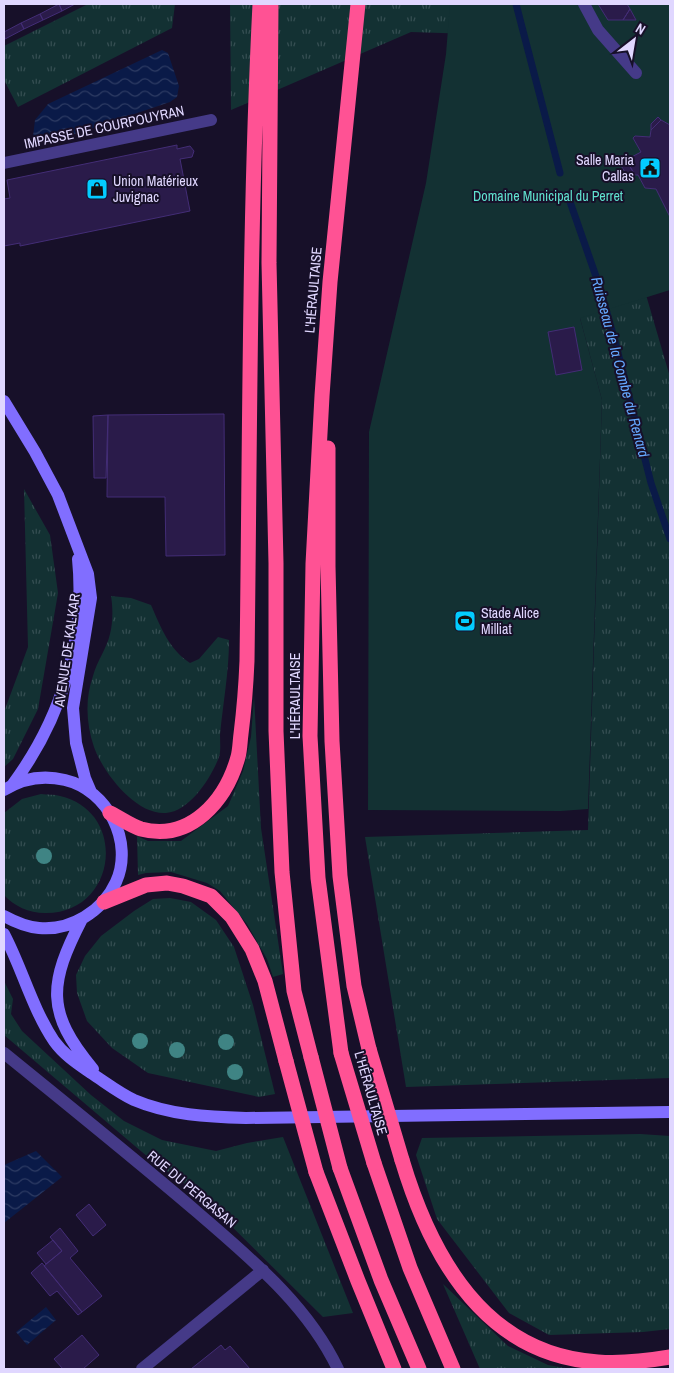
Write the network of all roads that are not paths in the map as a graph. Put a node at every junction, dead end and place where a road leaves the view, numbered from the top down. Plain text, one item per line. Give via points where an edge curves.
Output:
1 (260, 4) edge
2 (271, 4) edge
3 (358, 4) edge
4 (584, 4) edge
5 (636, 73) dead end
6 (211, 120) dead end
7 (4, 163) edge
8 (330, 282) junction
9 (4, 401) edge
10 (76, 542) junction
11 (8, 787) edge
12 (91, 792) junction
13 (110, 813) junction
14 (104, 902) junction
15 (4, 916) edge
16 (82, 919) junction
17 (4, 934) edge
18 (4, 1053) edge
19 (103, 1081) junction
20 (670, 1112) edge
21 (263, 1270) junction
22 (670, 1357) edge
23 (142, 1369) edge
24 (338, 1369) edge
25 (394, 1369) edge
26 (419, 1369) edge
27 (453, 1369) edge

1 - 13 highway via 256,78 247,661 238,756 228,782 212,808 192,824 169,831 141,829
2 - 26 highway, L'HÉRAULTAISE, bridge via 269,263 276,553 276,731 282,872 293,981 340,1168 381,1280
3 - 8 highway, L'HÉRAULTAISE
4 - 5 street via 598,30
6 - 7 street, IMPASSE DE COURPOUYRAN
8 - 22 highway, bridge via 328,566 332,741 340,876 354,986 413,1198 461,1288 491,1319 526,1342 559,1356 605,1362 630,1363
8 - 27 highway, L'HÉRAULTAISE, bridge via 313,564 310,736 318,878 341,1053 410,1268
9 - 10 street, AVENUE DE KALKAR via 58,496
10 - 11 street, AVENUE DE KALKAR via 79,615 64,687 36,751
10 - 12 street, AVENUE DE KALKAR via 88,574 91,598 72,708 76,743
11 - 12 street via 32,778 53,777 73,782
12 - 13 street
13 - 14 street via 120,835 122,858 116,881
14 - 16 street
14 - 25 highway, bridge via 146,885 167,883 183,886 211,896 232,917 252,949 265,981 316,1172
15 - 16 street via 39,928 61,927
16 - 19 street via 59,971 56,1000 64,1027 79,1053
17 - 19 street via 54,1042 70,1059
18 - 21 street, RUE DU PERGASAN via 174,1192
19 - 20 street via 133,1100 200,1116
21 - 23 street
21 - 24 street, RUE DU PERGASAN via 291,1298 330,1352

